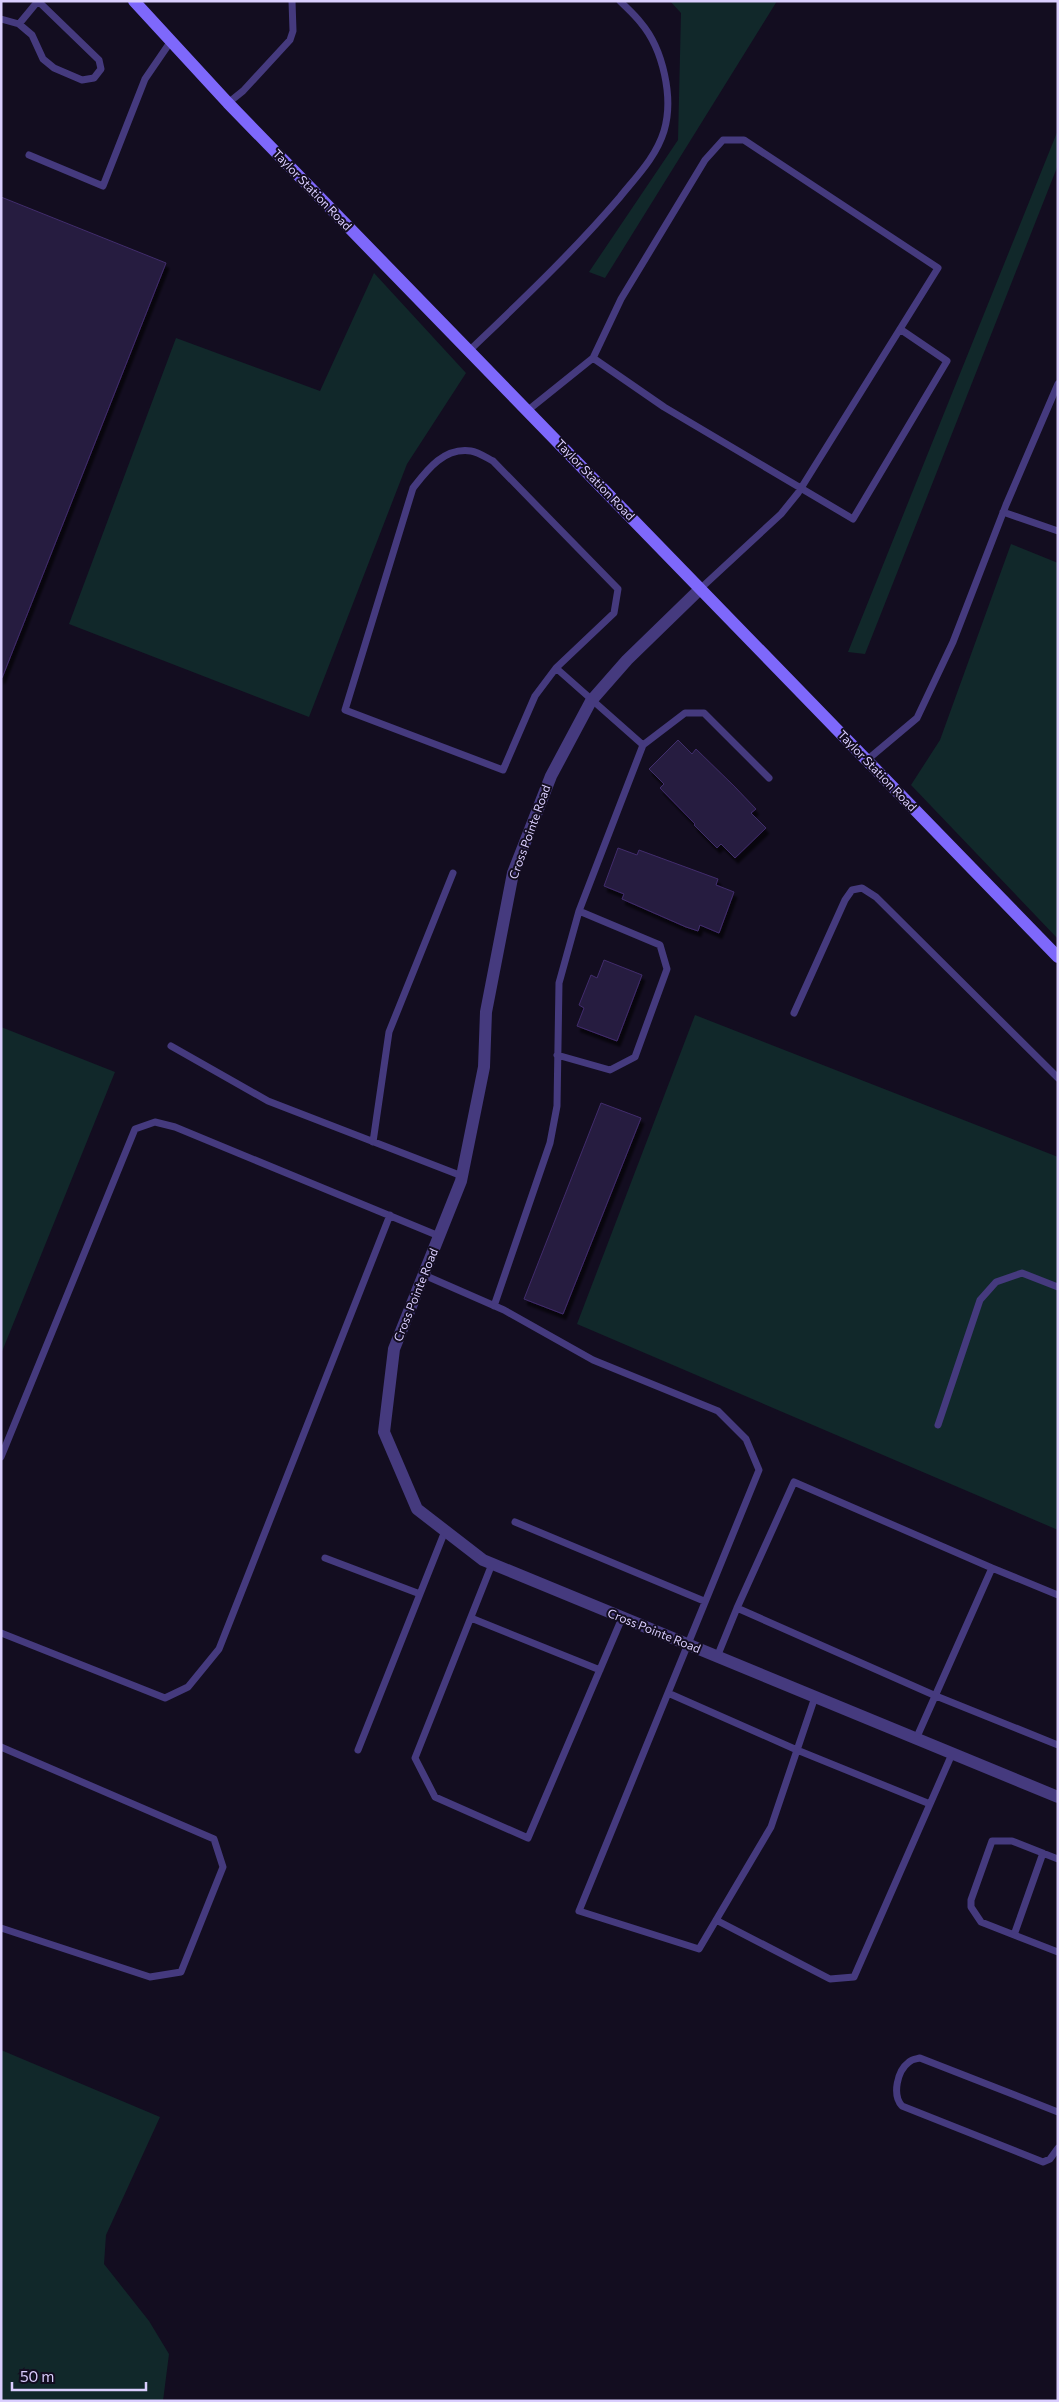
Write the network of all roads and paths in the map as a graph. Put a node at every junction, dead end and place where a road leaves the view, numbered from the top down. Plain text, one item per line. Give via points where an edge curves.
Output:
1 (38, 1) edge
2 (134, 1) edge
3 (292, 1) edge
4 (620, 1) edge
5 (1, 19) edge
6 (19, 24) junction
7 (171, 41) junction
8 (228, 103) junction
9 (29, 155) dead end
10 (900, 329) junction
11 (468, 351) junction
12 (593, 358) junction
13 (1058, 384) edge
14 (527, 411) junction
15 (800, 490) junction
16 (1003, 512) junction
17 (1058, 531) edge
18 (700, 589) junction
19 (556, 668) junction
20 (591, 701) junction
21 (644, 745) junction
22 (867, 760) junction
23 (769, 778) dead end
24 (454, 873) dead end
25 (579, 911) junction
26 (1058, 957) edge
27 (794, 1013) dead end
28 (172, 1046) dead end
29 (557, 1055) junction
30 (1057, 1076) edge
31 (373, 1142) junction
32 (462, 1176) junction
33 (390, 1215) junction
34 (439, 1236) junction
35 (424, 1275) junction
36 (1058, 1287) edge
37 (494, 1306) junction
38 (938, 1425) dead end
39 (1, 1456) edge
40 (515, 1522) dead end
41 (445, 1531) junction
42 (325, 1558) dead end
43 (492, 1564) junction
44 (992, 1568) junction
45 (420, 1594) junction
46 (1058, 1595) edge
47 (704, 1601) junction
48 (737, 1608) junction
49 (471, 1618) junction
50 (622, 1618) junction
51 (1, 1633) edge
52 (686, 1644) junction
53 (717, 1657) junction
54 (600, 1670) junction
55 (668, 1693) junction
56 (936, 1696) junction
57 (815, 1697) junction
58 (916, 1739) junction
59 (1058, 1745) edge
60 (1, 1748) edge
61 (358, 1750) dead end
62 (797, 1750) junction
63 (952, 1754) junction
64 (1058, 1797) edge
65 (930, 1804) junction
66 (1043, 1854) junction
67 (1058, 1859) edge
68 (716, 1920) junction
69 (1, 1928) edge
70 (1014, 1935) junction
71 (1058, 1952) edge
72 (1058, 2112) edge
73 (1058, 2148) edge

1 - 6 lane
1 - 6 lane via 99,60 101,69 94,78 82,80 54,68 43,59 32,35
2 - 7 main road, Taylor Station Road
3 - 8 lane via 293,31 290,40
4 - 11 lane via 642,24 653,42 664,73 667,102 664,130 652,158 583,240
5 - 6 lane
7 - 8 main road, Taylor Station Road
7 - 9 lane via 145,79 103,186
8 - 11 main road, Taylor Station Road
10 - 12 lane via 938,268 744,140 723,140 705,160 621,299
10 - 15 lane
10 - 15 lane via 947,361 853,519
11 - 14 main road, Taylor Station Road
12 - 14 lane
12 - 15 lane via 664,407
13 - 16 lane
14 - 18 main road, Taylor Station Road
15 - 18 lane via 781,514
16 - 17 lane
16 - 22 lane via 953,642 918,718
18 - 20 street, Cross Pointe Road via 627,660
18 - 22 main road, Taylor Station Road
19 - 19 lane via 614,613 618,589 493,461 471,451 448,454 432,465 413,488 345,710 504,770 535,696
19 - 20 lane
20 - 21 lane
20 - 32 street, Cross Pointe Road via 551,776 513,873 486,1012 484,1067
21 - 23 lane via 685,713 704,714
21 - 25 lane
22 - 26 main road, Taylor Station Road
24 - 31 lane via 389,1032
25 - 29 lane via 559,983
25 - 29 lane via 660,945 667,968 634,1057 610,1070
27 - 30 lane via 845,900 852,890 862,888 876,896
28 - 31 lane via 268,1101
29 - 37 lane via 557,1106 550,1143
31 - 32 lane
32 - 34 street, Cross Pointe Road
33 - 34 lane
33 - 39 lane via 175,1127 154,1122 135,1129
33 - 51 lane via 219,1649 188,1687 165,1698
34 - 35 street, Cross Pointe Road
35 - 37 lane
35 - 41 street, Cross Pointe Road via 394,1349 384,1432 417,1509
36 - 38 lane via 1022,1274 996,1282 980,1300
37 - 47 lane via 593,1360 718,1411 746,1439 759,1470
40 - 47 lane
41 - 43 street, Cross Pointe Road
41 - 45 lane
42 - 45 lane
43 - 49 lane
43 - 50 street, Cross Pointe Road
44 - 46 lane
44 - 48 lane via 794,1482
44 - 56 lane
45 - 61 lane
47 - 52 lane
48 - 53 lane
48 - 56 lane
49 - 54 lane
49 - 54 lane via 415,1758 436,1797 528,1838
50 - 52 street, Cross Pointe Road
50 - 54 lane
52 - 53 street, Cross Pointe Road
52 - 55 lane
53 - 57 street, Cross Pointe Road
55 - 62 lane
55 - 68 lane via 579,1911 699,1949
56 - 58 lane
56 - 59 lane
57 - 58 street, Cross Pointe Road
57 - 62 lane
58 - 63 street, Cross Pointe Road
60 - 69 lane via 214,1839 222,1868 181,1972 150,1976
62 - 65 lane
62 - 68 lane via 771,1827
63 - 64 street, Cross Pointe Road
63 - 65 lane
65 - 68 lane via 854,1977 830,1979
66 - 67 lane
66 - 70 lane
66 - 70 lane via 1012,1842 992,1841 971,1907 980,1922
70 - 71 lane
72 - 73 lane via 920,2058 910,2060 904,2067 895,2092 902,2106 1043,2162 1050,2159

